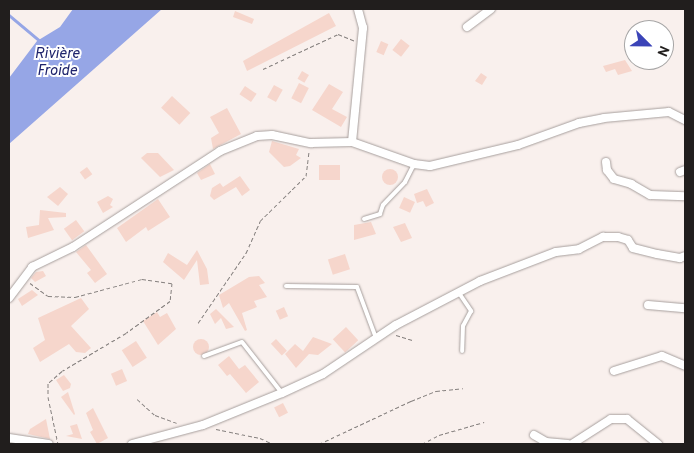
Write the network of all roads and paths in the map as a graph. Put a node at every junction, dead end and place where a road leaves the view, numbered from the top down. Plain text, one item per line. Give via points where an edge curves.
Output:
1 (358, 9) edge
2 (491, 9) edge
3 (467, 27) dead end
4 (361, 46) junction
5 (263, 69) dead end
6 (685, 120) edge
7 (352, 142) junction
8 (311, 143) junction
9 (606, 162) dead end
10 (414, 164) junction
11 (685, 196) edge
12 (364, 219) dead end
13 (685, 256) edge
14 (24, 277) junction
15 (286, 286) dead end
16 (459, 293) junction
17 (9, 298) edge
18 (648, 305) dead end
19 (685, 308) edge
20 (198, 322) dead end
21 (386, 332) junction
22 (376, 338) junction
23 (412, 340) dead end
24 (462, 351) dead end
25 (204, 356) dead end
26 (685, 366) edge
27 (614, 371) dead end
28 (463, 388) dead end
29 (282, 393) junction
30 (137, 399) dead end
31 (484, 422) dead end
32 (203, 425) junction
33 (189, 430) junction
34 (534, 435) dead end
35 (9, 438) edge
36 (49, 444) edge
37 (58, 444) edge
38 (132, 444) edge
39 (273, 444) edge
40 (319, 444) edge
41 (422, 444) edge
42 (568, 444) edge
43 (572, 444) edge
44 (658, 444) edge

1 - 4 street via 363,28
2 - 3 street
4 - 5 path via 338,34
4 - 7 street
6 - 10 street via 669,112 604,118 446,164
7 - 8 street
7 - 10 street
8 - 14 street via 272,135 257,136 220,151 74,247 32,267
8 - 20 path via 306,176 260,221 246,253
9 - 11 street via 607,170 614,179 650,195
10 - 12 lane via 405,182 383,205 380,214
13 - 16 street via 657,254 633,248 628,240 603,237 579,249 556,252 480,281
14 - 17 street
14 - 37 path via 48,296 76,297 142,279 172,283 170,301 48,383
15 - 22 lane via 356,287
16 - 21 street
16 - 24 lane via 472,311 463,326
18 - 19 street
21 - 22 street
21 - 23 path
22 - 29 street via 324,374
25 - 29 lane via 245,343
26 - 27 street via 662,356
28 - 40 path via 436,391 412,400
29 - 32 street
30 - 33 path via 155,415
31 - 41 path
32 - 33 street
32 - 39 path
33 - 38 street
34 - 42 street via 546,442
35 - 36 street
43 - 44 street via 611,419 627,419

